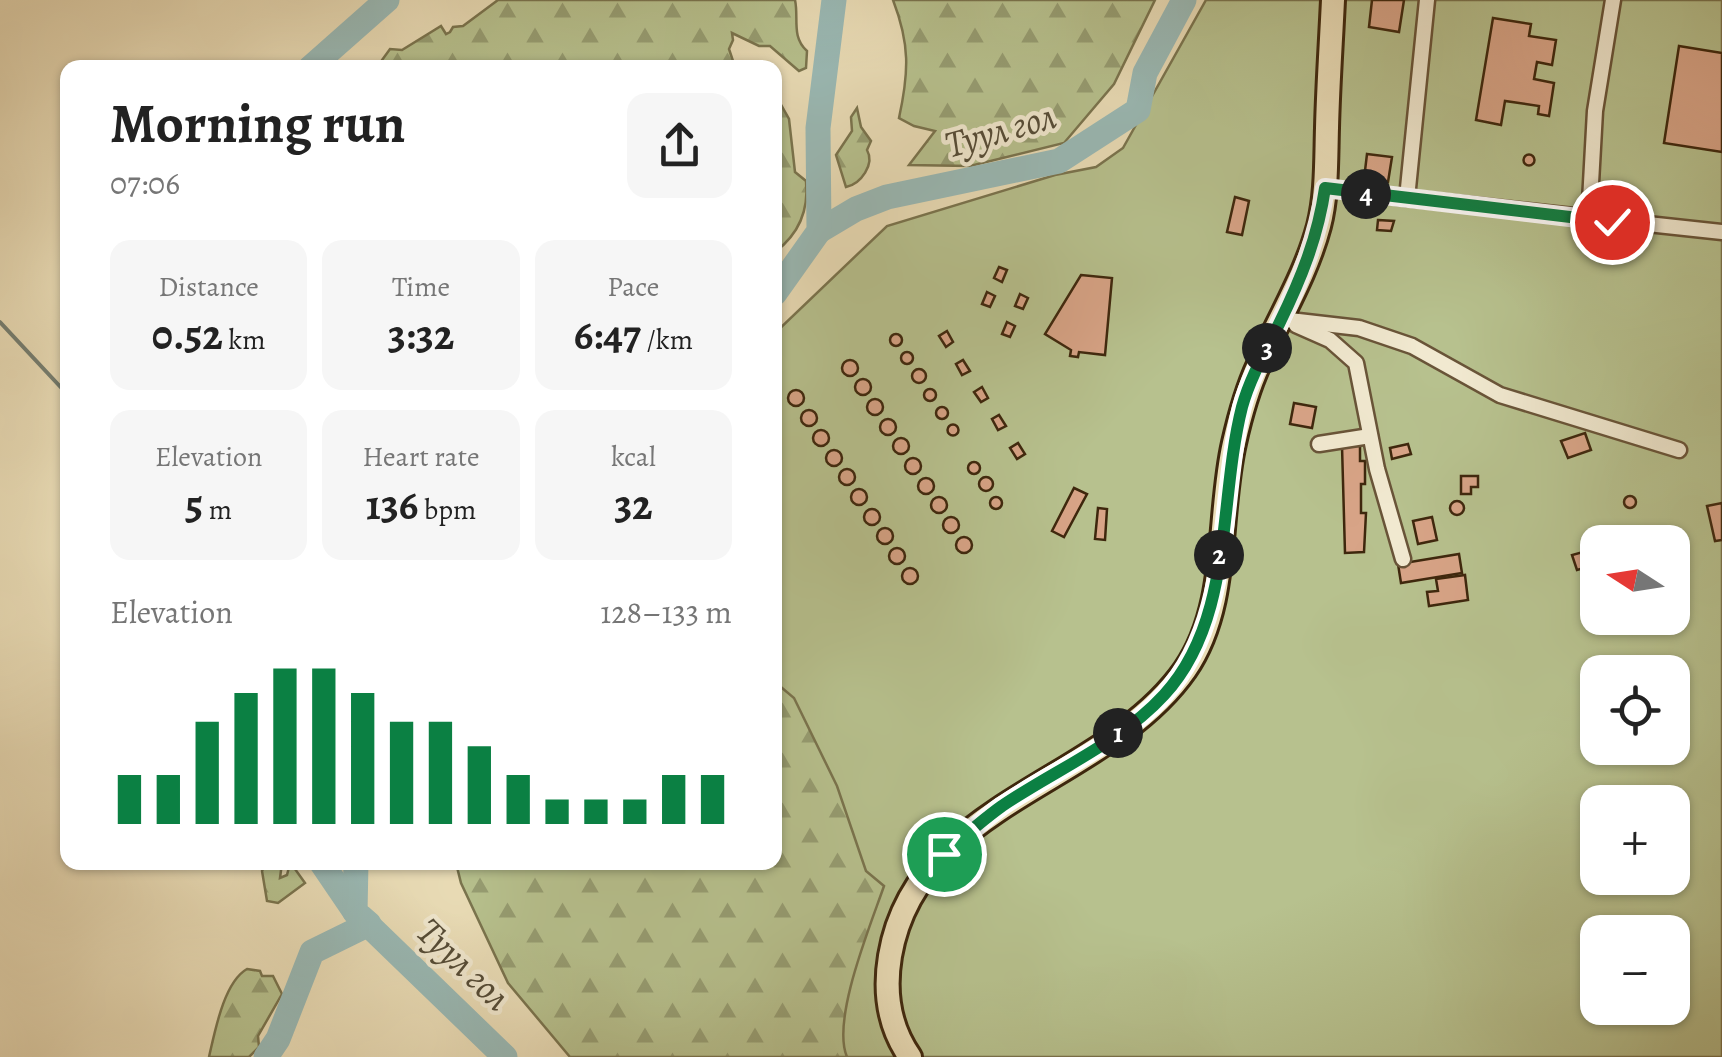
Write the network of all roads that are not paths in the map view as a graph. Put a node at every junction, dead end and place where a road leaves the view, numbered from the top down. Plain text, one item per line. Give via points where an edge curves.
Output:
1 (1333, 0) edge
2 (1427, 0) edge
3 (1613, 0) edge
4 (1325, 188) junction
5 (1407, 198) junction
6 (1589, 220) junction
7 (1722, 232) edge
8 (1281, 320) junction
9 (1370, 436) junction
10 (1319, 444) dead end
11 (1679, 450) dead end
12 (1403, 559) dead end
13 (910, 1057) edge

1 - 4 main road
2 - 5 street
3 - 6 street via 1595,111
4 - 5 street
4 - 8 main road via 1320,224
5 - 6 street
6 - 7 street
8 - 9 street via 1330,340 1356,363
8 - 11 street via 1359,328 1412,346 1500,395
8 - 13 main road via 1244,402 1213,604 1186,668 1148,710 972,829 908,898 886,978 890,1013
9 - 10 street
9 - 12 street

